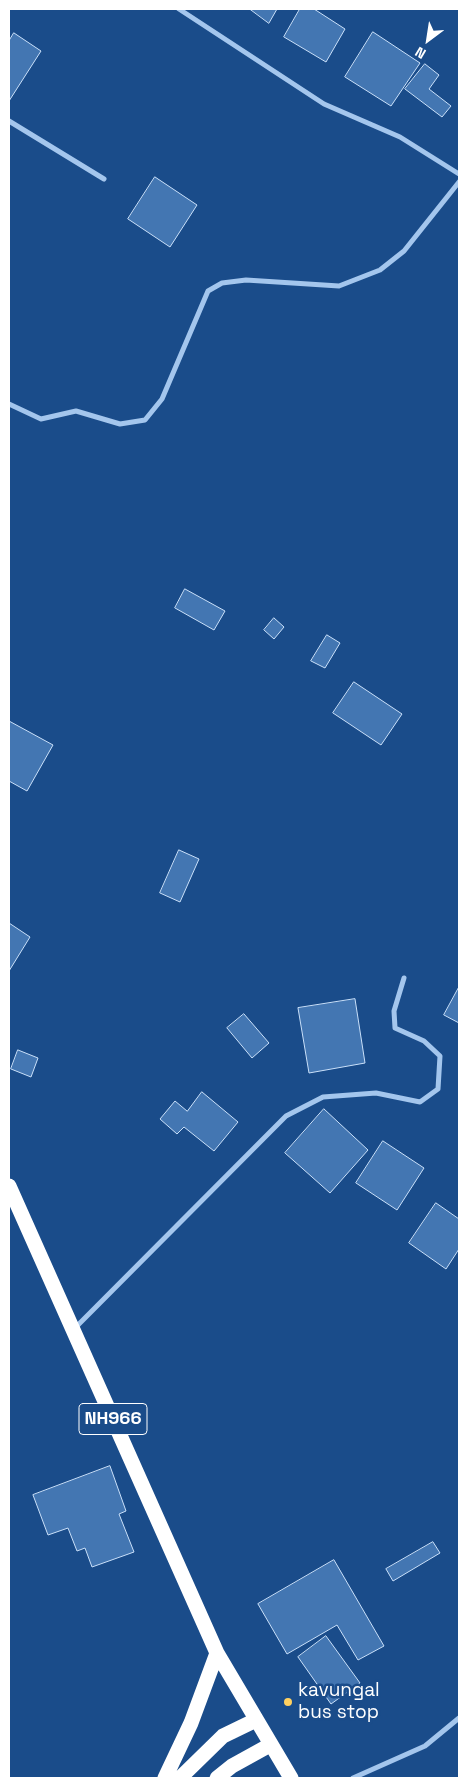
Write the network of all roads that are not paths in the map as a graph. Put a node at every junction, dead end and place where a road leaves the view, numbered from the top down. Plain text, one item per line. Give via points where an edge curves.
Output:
1 (179, 9) edge
2 (9, 121) edge
3 (459, 174) edge
4 (104, 179) dead end
5 (459, 182) edge
6 (9, 404) edge
7 (404, 978) dead end
8 (9, 1186) edge
9 (73, 1331) junction
10 (217, 1653) junction
11 (459, 1718) edge
12 (256, 1720) junction
13 (270, 1745) junction
14 (165, 1778) edge
15 (180, 1778) edge
16 (217, 1778) edge
17 (291, 1778) edge
18 (353, 1778) edge

1 - 3 street via 324,104 400,136
2 - 4 street
5 - 6 street via 404,251 380,270 339,286 246,280 222,283 208,291 162,399 145,420 120,424 76,411 42,419
7 - 9 street via 394,1011 395,1028 424,1041 440,1056 438,1089 420,1102 376,1093 323,1097 286,1116
8 - 9 highway, NH966
9 - 10 highway, NH966
10 - 12 highway
10 - 14 highway via 191,1723
11 - 18 street via 425,1746
12 - 13 highway
12 - 15 highway via 223,1736
13 - 16 highway
13 - 17 highway

